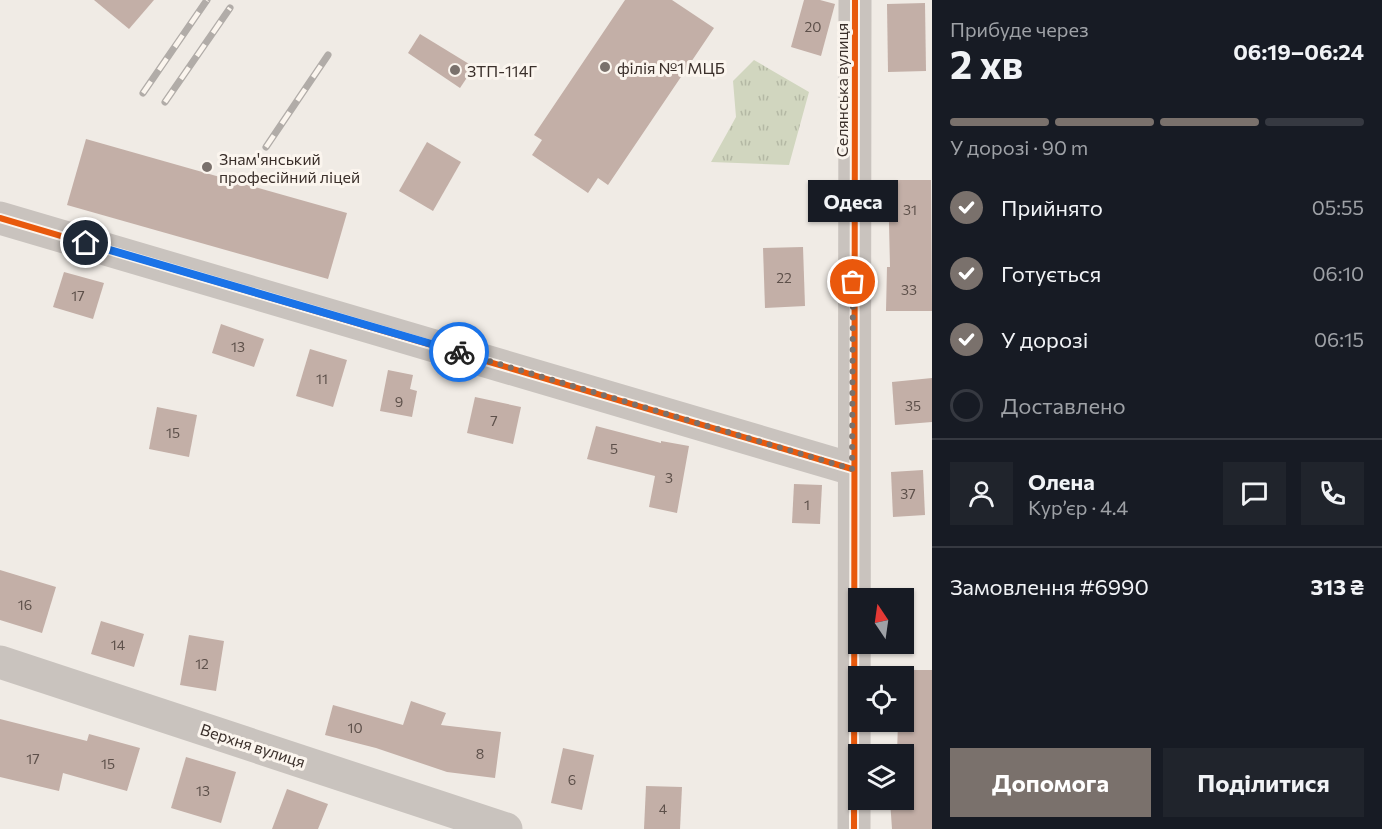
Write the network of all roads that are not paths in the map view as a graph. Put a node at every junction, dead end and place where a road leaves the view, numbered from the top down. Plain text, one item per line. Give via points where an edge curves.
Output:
1 (855, 0) edge
2 (0, 218) edge
3 (852, 469) junction
4 (0, 662) edge
5 (506, 829) edge
6 (854, 829) edge

1 - 3 street, Селянська вулиця
2 - 3 street
3 - 6 street, Селянська вулиця
4 - 5 street, Верхня вулиця

